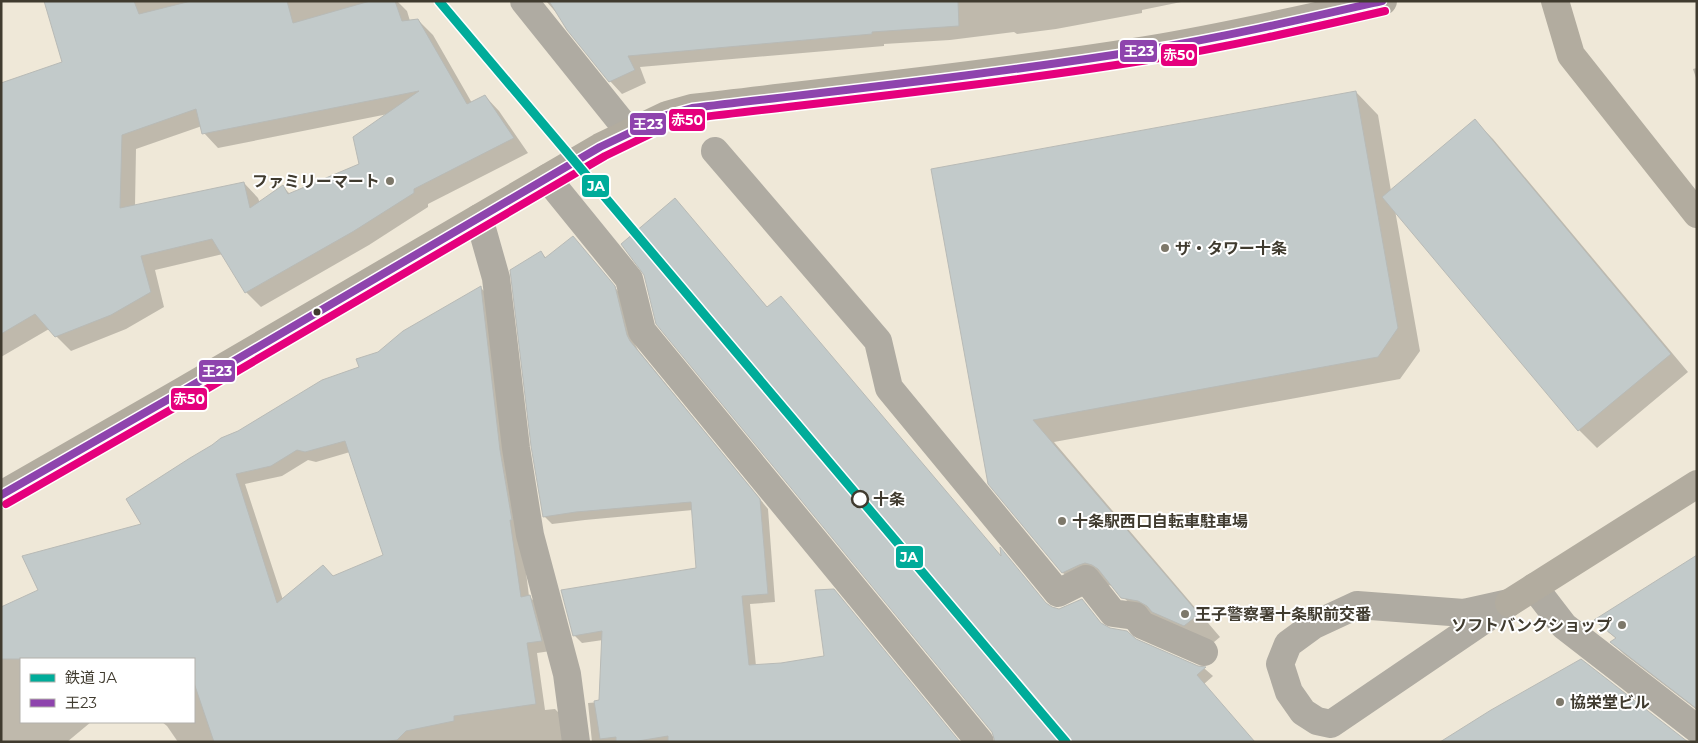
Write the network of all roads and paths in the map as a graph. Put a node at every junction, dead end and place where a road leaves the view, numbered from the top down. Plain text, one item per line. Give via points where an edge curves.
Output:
1 (524, 1) edge
2 (1381, 1) edge
3 (1555, 1) edge
4 (630, 133) junction
5 (715, 151) dead end
6 (547, 178) junction
7 (1697, 214) edge
8 (478, 218) junction
9 (1694, 492) edge
10 (1, 495) edge
11 (1534, 588) junction
12 (1509, 603) junction
13 (1204, 652) dead end
14 (1697, 730) edge
15 (1328, 733) edge
16 (576, 742) edge
17 (980, 742) edge

1 - 4 street
2 - 4 main road via 1146,50 920,82 692,108 667,115
3 - 7 main road via 1570,55
4 - 6 main road
5 - 13 street via 878,341 889,388 1058,593 1086,579 1113,613 1134,616 1142,625
6 - 8 main road
6 - 17 street via 628,279 642,331
8 - 10 main road
8 - 16 street via 496,278 530,535 568,674
9 - 11 main road
11 - 12 main road
11 - 14 street via 1564,626
12 - 15 street
12 - 15 street via 1464,613 1357,604 1314,626 1288,644 1280,664 1289,692 1303,712

